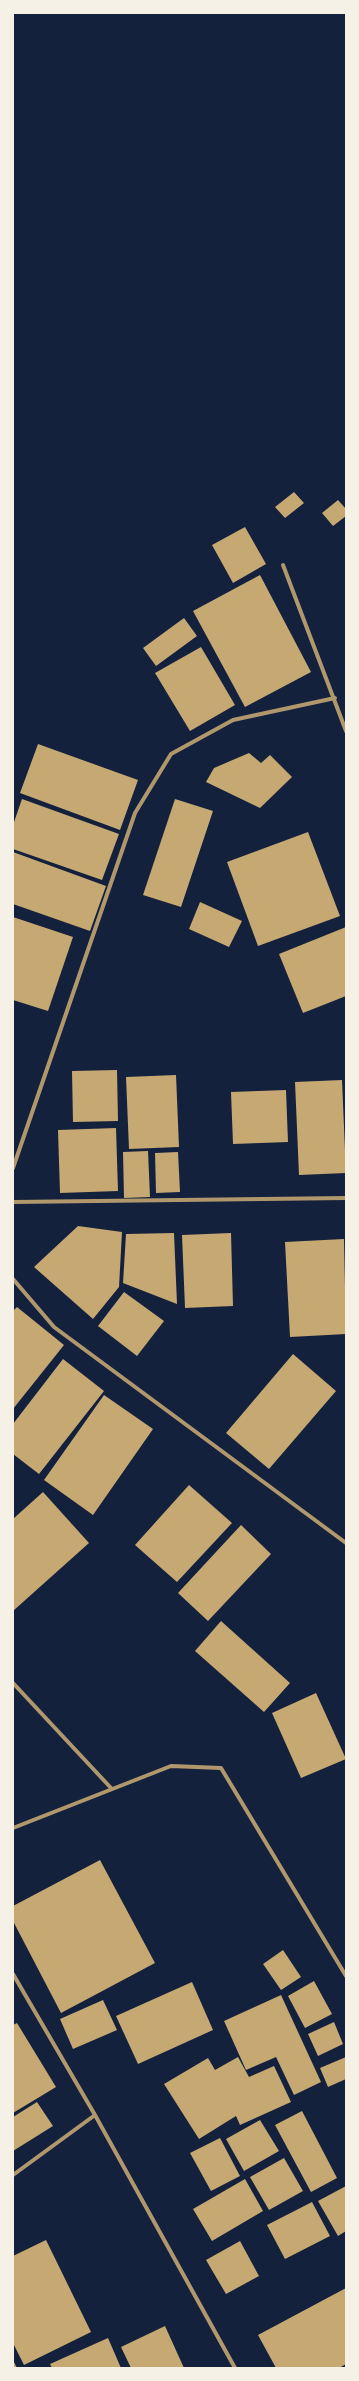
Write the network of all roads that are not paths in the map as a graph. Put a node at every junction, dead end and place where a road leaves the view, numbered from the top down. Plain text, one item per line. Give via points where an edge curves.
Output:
1 (283, 565) dead end
2 (335, 698) junction
3 (346, 731) edge
4 (13, 1168) edge
5 (346, 1198) edge
6 (13, 1202) edge
7 (13, 1279) edge
8 (346, 1543) edge
9 (13, 1683) edge
10 (111, 1788) junction
11 (13, 1828) edge
12 (13, 1974) edge
13 (346, 1976) edge
14 (95, 2115) junction
15 (13, 2175) edge
16 (235, 2368) edge

1 - 2 street
2 - 3 street
2 - 4 street via 233,720 171,754 135,813
5 - 6 street
7 - 8 street via 54,1327
9 - 10 street
10 - 11 street
10 - 13 street via 171,1766 221,1768
12 - 14 street
14 - 15 street
14 - 16 street

